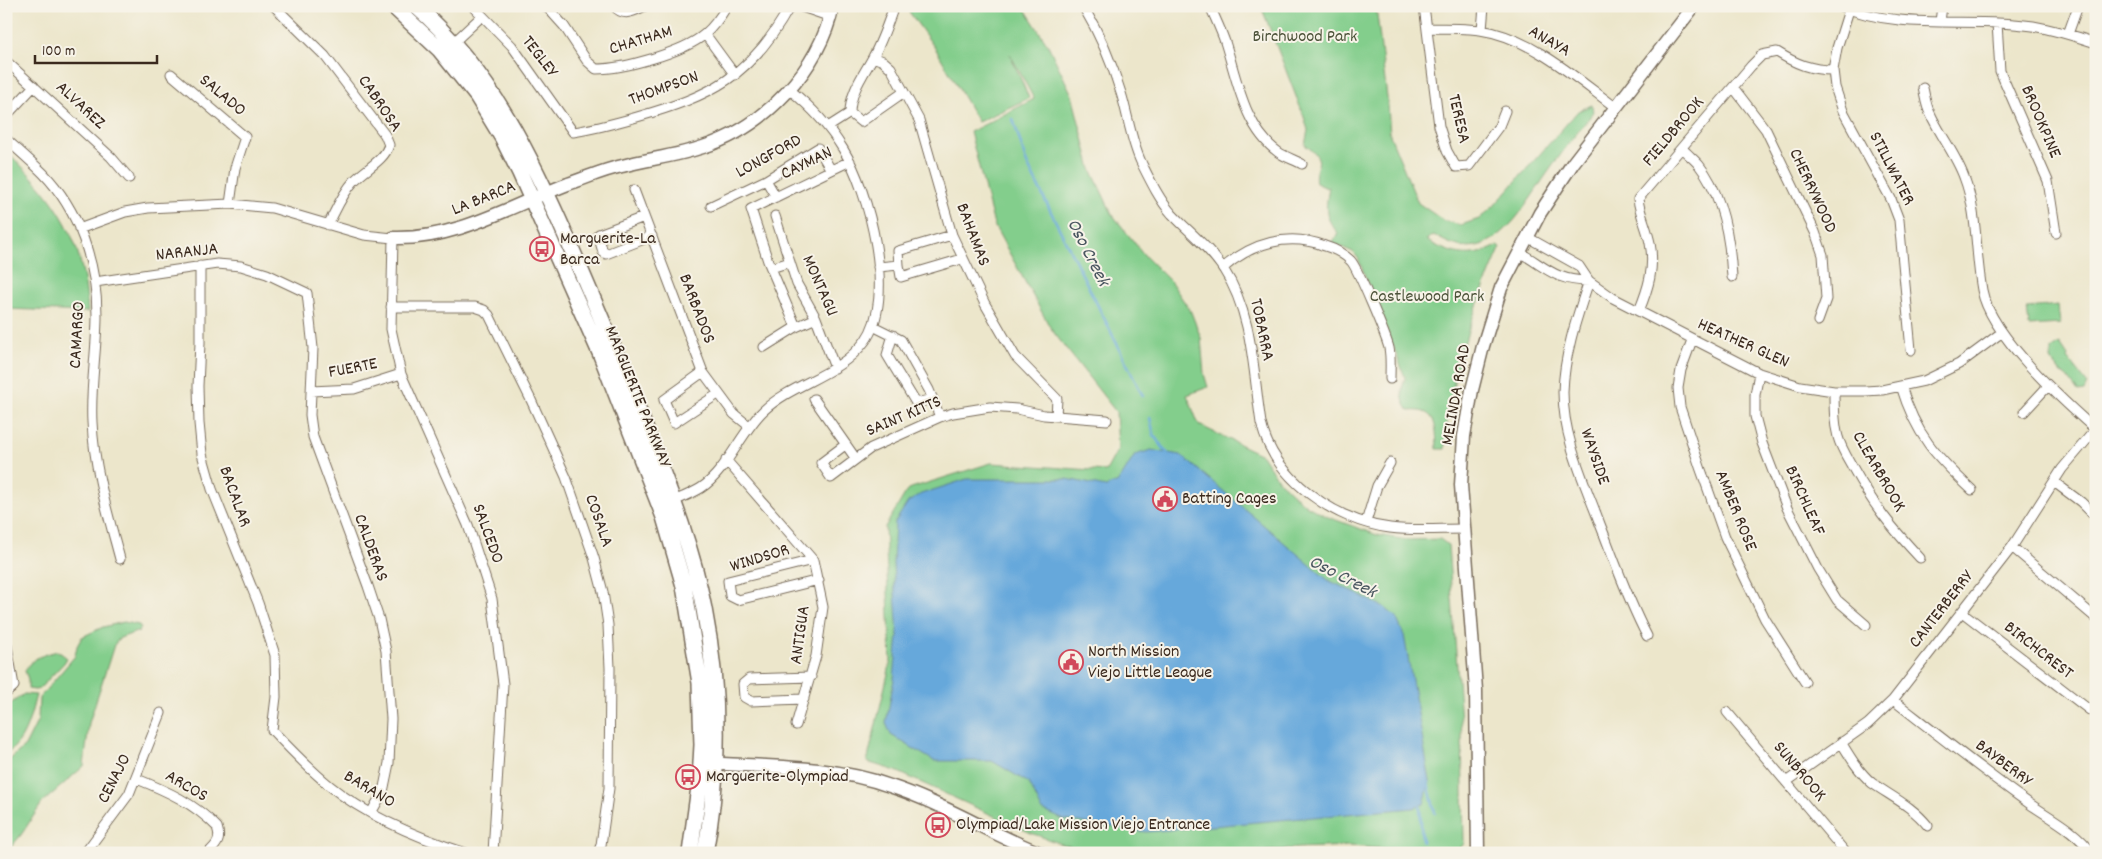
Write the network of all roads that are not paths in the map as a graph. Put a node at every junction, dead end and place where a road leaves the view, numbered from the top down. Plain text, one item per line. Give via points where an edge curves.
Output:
1 (274, 6) edge
2 (393, 6) edge
3 (416, 6) edge
4 (473, 6) edge
5 (546, 6) edge
6 (614, 6) edge
7 (645, 6) edge
8 (727, 6) edge
9 (790, 6) edge
10 (799, 6) edge
11 (894, 6) edge
12 (1083, 6) edge
13 (1210, 6) edge
14 (1424, 6) edge
15 (1484, 6) edge
16 (1694, 6) edge
17 (1942, 6) edge
18 (2078, 6) edge
19 (1845, 8) edge
20 (832, 12) edge
21 (482, 16) junction
22 (1940, 22) junction
23 (1997, 24) junction
24 (1427, 28) junction
25 (1482, 30) junction
26 (705, 34) junction
27 (2068, 34) junction
28 (453, 43) junction
29 (2096, 43) edge
30 (873, 57) junction
31 (6, 61) edge
32 (1833, 70) junction
33 (171, 74) dead end
34 (735, 75) junction
35 (34, 86) junction
36 (1733, 87) junction
37 (1923, 88) dead end
38 (790, 90) junction
39 (904, 92) junction
40 (1615, 107) junction
41 (1505, 111) dead end
42 (850, 113) junction
43 (6, 116) edge
44 (828, 127) junction
45 (573, 132) joint
46 (6, 139) edge
47 (1682, 148) junction
48 (850, 161) junction
49 (1302, 164) dead end
50 (832, 170) junction
51 (129, 178) dead end
52 (766, 180) junction
53 (634, 190) dead end
54 (547, 193) junction
55 (776, 197) junction
56 (531, 199) junction
57 (230, 204) junction
58 (711, 206) dead end
59 (775, 216) dead end
60 (644, 218) junction
61 (328, 225) junction
62 (79, 229) junction
63 (2056, 234) dead end
64 (952, 235) junction
65 (652, 236) junction
66 (1527, 237) junction
67 (393, 238) junction
68 (1519, 252) junction
69 (962, 259) junction
70 (790, 262) junction
71 (1573, 262) junction
72 (899, 265) junction
73 (200, 266) junction
74 (771, 268) junction
75 (878, 268) junction
76 (1223, 268) junction
77 (1732, 277) dead end
78 (1568, 278) junction
79 (1589, 281) junction
80 (95, 282) junction
81 (307, 293) joint
82 (392, 307) junction
83 (1639, 311) junction
84 (816, 318) junction
85 (1818, 321) dead end
86 (873, 326) junction
87 (796, 328) junction
88 (2002, 333) junction
89 (892, 335) junction
90 (1692, 340) junction
91 (764, 347) dead end
92 (1910, 350) dead end
93 (836, 368) junction
94 (703, 372) junction
95 (1759, 373) junction
96 (401, 374) junction
97 (1390, 379) dead end
98 (1902, 386) junction
99 (2048, 386) junction
100 (311, 391) junction
101 (1834, 391) junction
102 (718, 394) junction
103 (933, 399) junction
104 (814, 400) dead end
105 (2024, 412) dead end
106 (1056, 416) junction
107 (940, 417) junction
108 (1107, 420) dead end
109 (749, 426) junction
110 (2095, 430) edge
111 (845, 445) junction
112 (856, 459) junction
113 (726, 460) junction
114 (1390, 463) dead end
115 (2054, 482) junction
116 (1972, 490) dead end
117 (674, 501) junction
118 (2096, 517) edge
119 (1366, 522) junction
120 (1463, 529) junction
121 (2012, 547) junction
122 (1920, 558) dead end
123 (120, 559) dead end
124 (813, 560) junction
125 (819, 580) junction
126 (1962, 612) junction
127 (2096, 618) edge
128 (1866, 625) dead end
129 (1647, 636) dead end
130 (6, 640) edge
131 (811, 677) junction
132 (1805, 682) dead end
133 (6, 693) edge
134 (804, 699) junction
135 (1893, 700) junction
136 (1727, 712) dead end
137 (161, 713) dead end
138 (2096, 715) edge
139 (796, 724) dead end
140 (272, 730) joint
141 (1841, 742) junction
142 (708, 764) junction
143 (137, 779) junction
144 (1786, 782) junction
145 (371, 814) junction
146 (1928, 826) dead end
147 (85, 853) edge
148 (208, 853) edge
149 (466, 853) edge
150 (493, 853) edge
151 (598, 853) edge
152 (690, 853) edge
153 (705, 853) edge
154 (1040, 853) edge
155 (1478, 853) edge
156 (1846, 853) edge
157 (2092, 853) edge

1 - 61 street, CABROSA via 325,56 389,145 386,154 341,198
2 - 56 main road, MARGUERITE PARKWAY via 440,50 477,96 502,137
3 - 28 main road, MARGUERITE PARKWAY
4 - 21 street, TEGLEY
5 - 26 street, CHATHAM via 596,70 656,57
6 - 7 street via 626,13
8 - 26 street
9 - 34 street, THOMPSON via 774,34
10 - 20 street
11 - 30 street
12 - 76 street, TOBARRA via 1100,37 1121,92 1140,159 1153,187 1171,212
13 - 49 street via 1254,124 1279,153
14 - 24 street
15 - 25 street
16 - 40 main road, MELINDA ROAD
17 - 22 street
18 - 27 street
19 - 22 street via 1890,20
19 - 32 street, STILLWATER
20 - 38 main road, LA BARCA via 806,67
21 - 28 street
21 - 45 street, TEGLEY via 518,54
22 - 23 street
23 - 27 street via 2032,26
23 - 63 street, BROOKPINE via 2000,71 2048,181
24 - 25 street, ANAYA
24 - 41 street, TERESA via 1439,126 1456,167 1469,166 1499,126
25 - 40 street, ANAYA via 1520,42 1561,66
26 - 34 street
27 - 29 street
28 - 54 main road, MARGUERITE PARKWAY via 491,90
30 - 39 street, BAHAMAS via 891,68
30 - 42 street via 850,102
31 - 35 street, ALVAREZ
32 - 36 street, FIELDBROOK via 1810,68 1777,52 1762,55
32 - 92 street, STILLWATER via 1843,111 1899,220
33 - 57 street, SALADO via 245,137 234,168
34 - 45 street, THOMPSON via 677,106
35 - 43 street
35 - 51 street, ALVAREZ via 111,156
36 - 47 street, FIELDBROOK
36 - 85 street, CHERRYWOOD via 1766,130 1815,232 1822,255 1826,299
37 - 88 street via 1929,112 1964,176 1971,200 1982,292
38 - 44 street
38 - 54 main road, LA BARCA via 756,119 730,135 704,146 622,166
39 - 42 street via 861,122
39 - 64 street, BAHAMAS via 919,120
40 - 66 main road, MELINDA ROAD via 1573,164
42 - 44 street
44 - 48 street
46 - 62 street, CAMARGO via 44,174 60,194
47 - 77 street via 1699,165 1714,192 1730,242
47 - 83 street, FIELDBROOK via 1638,198 1652,256 1652,272
48 - 50 street, CAYMAN
48 - 75 street via 865,200
50 - 52 street, LONGFORD via 818,148
50 - 55 street, CAYMAN
52 - 55 street
52 - 58 street, LONGFORD
53 - 60 street, BARBADOS
54 - 56 main road, LA BARCA
54 - 117 main road, MARGUERITE PARKWAY via 612,340
55 - 74 street, CAYMAN via 752,209
56 - 67 main road, LA BARCA via 457,230 424,237
56 - 142 main road, MARGUERITE PARKWAY via 601,355 664,517 684,586 696,647
57 - 61 street, LA BARCA via 272,208
57 - 62 street, LA BARCA via 148,208 125,212
59 - 70 street, MONTAGU
60 - 65 street, BARBADOS
60 - 65 street via 599,234 603,252 606,254
61 - 67 street, LA BARCA via 364,235
62 - 80 street, CAMARGO via 92,263
64 - 69 street, BAHAMAS
64 - 72 street via 898,251
65 - 94 street, BARBADOS
66 - 68 main road, MELINDA ROAD
66 - 71 street, HEATHER GLEN
67 - 82 street, SALCEDO
68 - 78 street via 1542,268
68 - 120 main road, MELINDA ROAD via 1501,288 1472,390 1464,436
69 - 72 street via 901,277
69 - 106 street, BAHAMAS via 1015,356 1057,399
70 - 74 street
70 - 84 street, MONTAGU via 797,284
71 - 78 street
71 - 79 street, HEATHER GLEN
72 - 75 street
73 - 80 street, NARANJA
73 - 81 street, NARANJA via 241,266
73 - 140 street, BACALAR via 198,395 202,454 212,489 258,602 275,655 276,698
74 - 87 street
75 - 86 street via 878,311
76 - 97 street via 1237,255 1275,240 1313,242 1340,252 1352,262 1359,275 1389,348
76 - 119 street, TOBARRA via 1242,305 1260,423 1271,453 1288,476 1316,500
78 - 79 street
79 - 83 street, HEATHER GLEN
79 - 129 street, WAYSIDE via 1566,362 1563,392 1566,430 1632,607
80 - 123 street, CAMARGO via 97,316 91,383 94,447 98,477
81 - 100 street, CALDERAS via 313,348
82 - 96 street, SALCEDO via 391,329
82 - 151 street, COSALA via 475,307 484,310 531,400 566,478 594,558 608,625 608,788 602,845
83 - 90 street, HEATHER GLEN
84 - 87 street
84 - 93 street, MONTAGU
86 - 89 street
86 - 93 street via 866,340
87 - 91 street
88 - 98 street, HEATHER GLEN via 1942,374
88 - 99 street
89 - 103 street via 901,340
89 - 103 street via 887,355 916,403
90 - 95 street, HEATHER GLEN
90 - 132 street, AMBER ROSE via 1681,370 1678,388 1680,407 1725,537 1765,619
93 - 109 street via 786,393
94 - 102 street, BARBADOS
94 - 102 street via 664,400 674,423
95 - 101 street, HEATHER GLEN via 1800,386
95 - 128 street, BIRCHLEAF via 1755,416 1787,508 1837,600
96 - 100 street, FUERTE via 354,389
96 - 150 street, SALCEDO via 468,525 492,599 503,684
98 - 101 street, HEATHER GLEN via 1882,390
98 - 116 street via 1912,418 1925,441
99 - 105 street
99 - 110 street
100 - 145 street, CALDERAS via 312,437 368,586 386,651 391,719 389,763 383,792
101 - 122 street, CLEARBROOK via 1834,420 1850,462 1889,526
102 - 109 street, BARBADOS
103 - 107 street
104 - 111 street
106 - 107 street, SAINT KITTS via 990,408
106 - 108 street, SAINT KITTS
107 - 112 street, SAINT KITTS via 871,448
109 - 113 street
110 - 115 street, CANTERBERRY
111 - 112 street
111 - 112 street, SAINT KITTS via 821,463 831,478
113 - 117 street via 702,487
113 - 124 street, ANTIGUA
114 - 119 street via 1377,486
115 - 118 street
115 - 121 street, CANTERBERRY
117 - 142 main road, MARGUERITE PARKWAY via 695,563 705,610 716,700
119 - 120 street, TOBARRA via 1412,530
120 - 155 main road, MELINDA ROAD via 1476,690
121 - 126 street, CANTERBERRY
121 - 127 street
124 - 125 street, ANTIGUA
124 - 125 street, WINDSOR via 728,582 730,596 738,600
125 - 131 street, ANTIGUA via 823,607
126 - 135 street, CANTERBERRY
126 - 138 street, BIRCHCREST
130 - 133 street via 14,686
131 - 134 street, ANTIGUA
131 - 134 street via 749,679 742,684 744,697 751,701
134 - 139 street, ANTIGUA
135 - 141 street, CANTERBERRY via 1868,724
135 - 157 street, BAYBERRY via 2030,804 2061,823
136 - 144 street, SUNBROOK
137 - 143 street, CENAJO
140 - 145 street, BARANO via 330,786
141 - 144 street, CANTERBERRY
141 - 146 street via 1871,782 1917,813
142 - 152 main road, MARGUERITE PARKWAY
142 - 153 main road, MARGUERITE PARKWAY
142 - 154 main road via 827,770 877,782 902,790
143 - 147 street, CENAJO via 120,809
143 - 148 street, ARCOS via 190,804 217,826 219,839
144 - 156 street, SUNBROOK
145 - 149 street, BARANO

